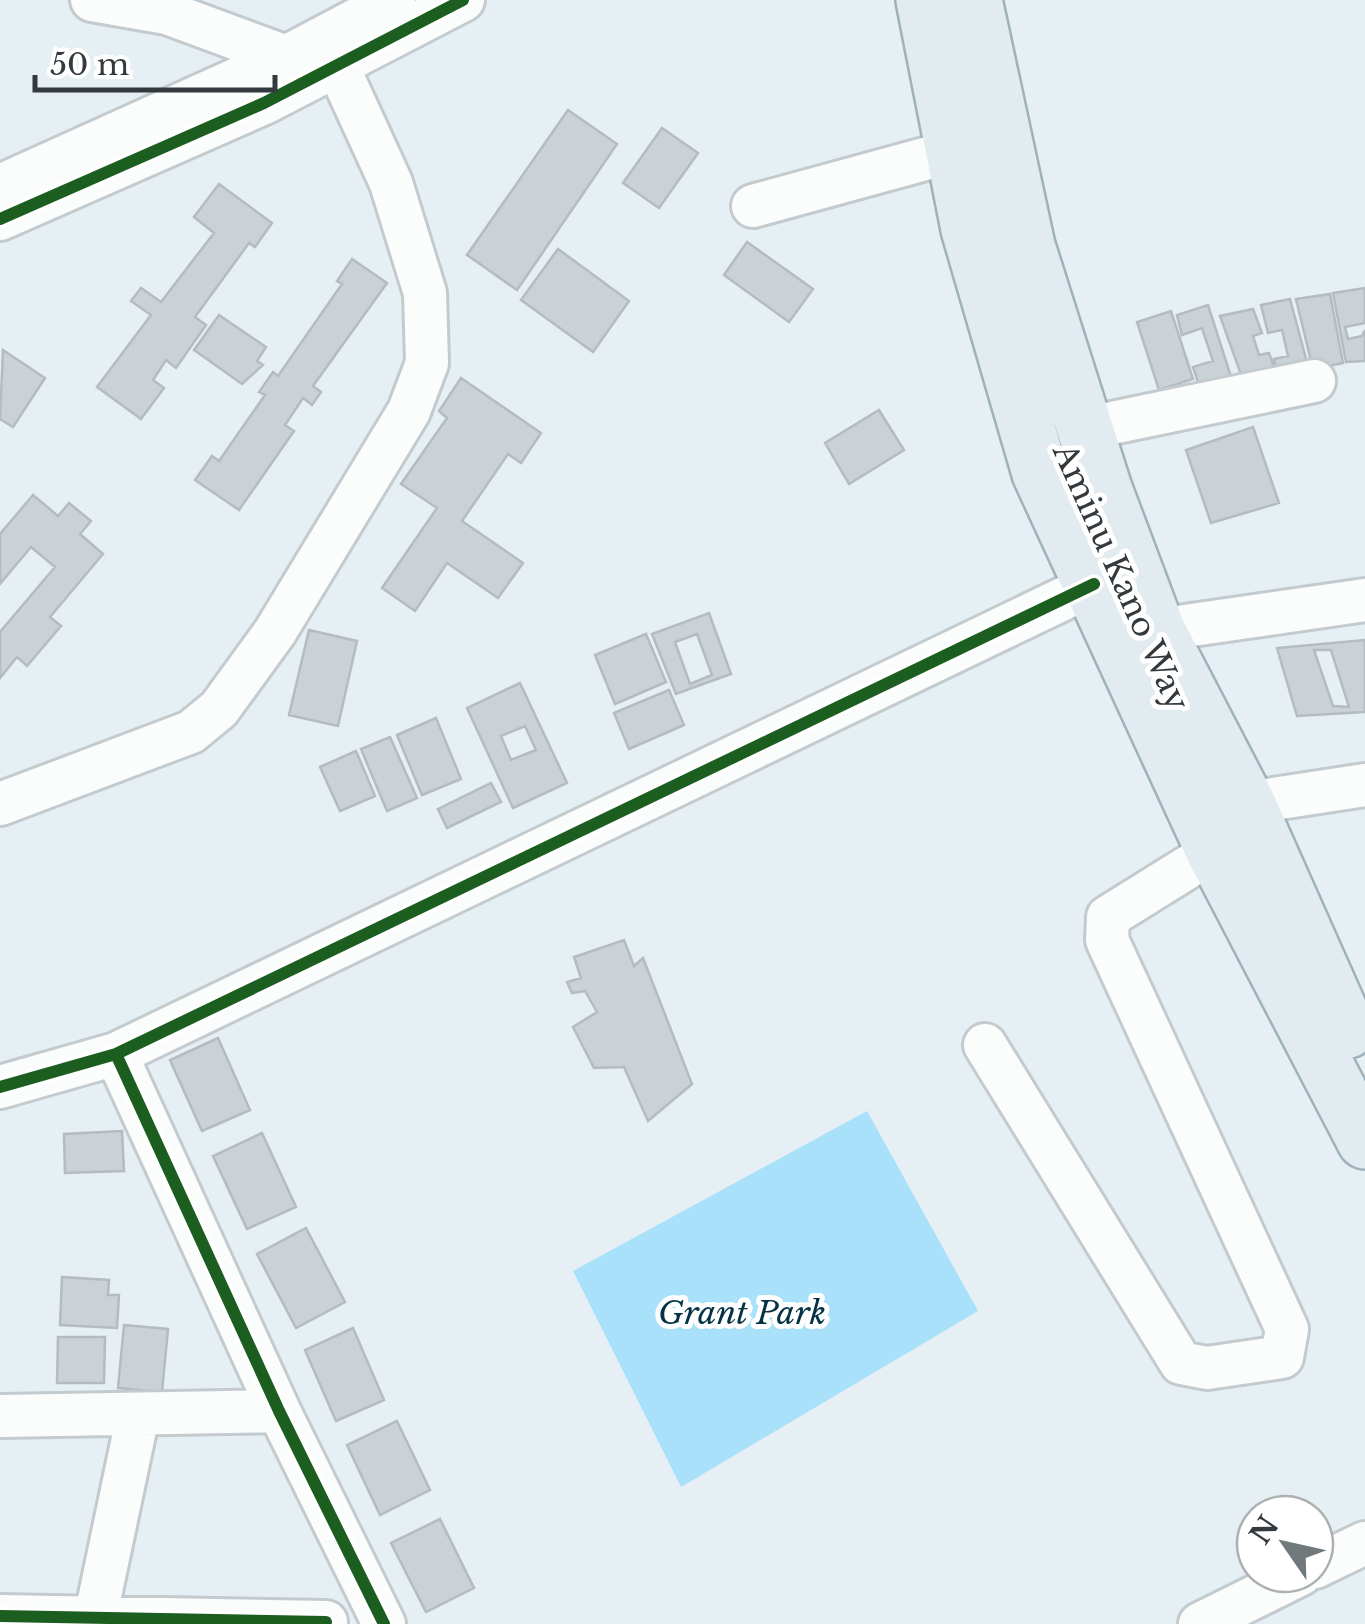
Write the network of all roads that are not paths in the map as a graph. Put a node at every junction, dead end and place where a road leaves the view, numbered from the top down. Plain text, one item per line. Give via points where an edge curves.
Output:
1 (92, 0) edge
2 (394, 0) edge
3 (463, 0) edge
4 (924, 0) edge
5 (974, 0) edge
6 (286, 57) junction
7 (337, 65) junction
8 (954, 151) junction
9 (0, 186) edge
10 (753, 206) dead end
11 (0, 219) edge
12 (1314, 381) dead end
13 (1020, 408) junction
14 (1078, 410) junction
15 (1094, 584) junction
16 (1365, 600) edge
17 (1158, 630) junction
18 (1365, 786) edge
19 (1247, 803) junction
20 (0, 804) edge
21 (1214, 852) junction
22 (985, 1045) dead end
23 (116, 1054) junction
24 (1365, 1064) edge
25 (0, 1087) edge
26 (1365, 1141) edge
27 (278, 1411) junction
28 (138, 1415) junction
29 (0, 1416) edge
30 (1365, 1543) edge
31 (1335, 1557) edge
32 (359, 1574) junction
33 (1261, 1594) edge
34 (0, 1616) edge
35 (95, 1621) edge
36 (325, 1623) edge
37 (384, 1624) edge
38 (1200, 1624) edge

1 - 6 street via 167,13
2 - 6 street
3 - 7 street
4 - 8 main road, Aminu Kano Way
5 - 14 main road, Aminu Kano Way via 1026,246
6 - 9 street
7 - 11 street
7 - 20 street via 391,183 425,292 427,363 409,411 275,632 220,709 191,732
8 - 10 street
8 - 13 main road, Aminu Kano Way
12 - 14 street
13 - 14 main road
13 - 15 main road, Aminu Kano Way via 1040,472
14 - 17 main road, Aminu Kano Way
15 - 21 main road, Aminu Kano Way
15 - 23 street
16 - 17 street
17 - 19 main road, Aminu Kano Way
18 - 19 street
19 - 24 main road, Aminu Kano Way
21 - 22 street via 1108,917 1107,940 1287,1330 1282,1357 1207,1368 1181,1363
21 - 26 main road, Aminu Kano Way
23 - 25 street
23 - 27 street
27 - 28 street
27 - 32 street
28 - 29 street
28 - 35 street
30 - 31 street
32 - 36 street
32 - 37 street
33 - 38 street
34 - 35 street
35 - 36 street

